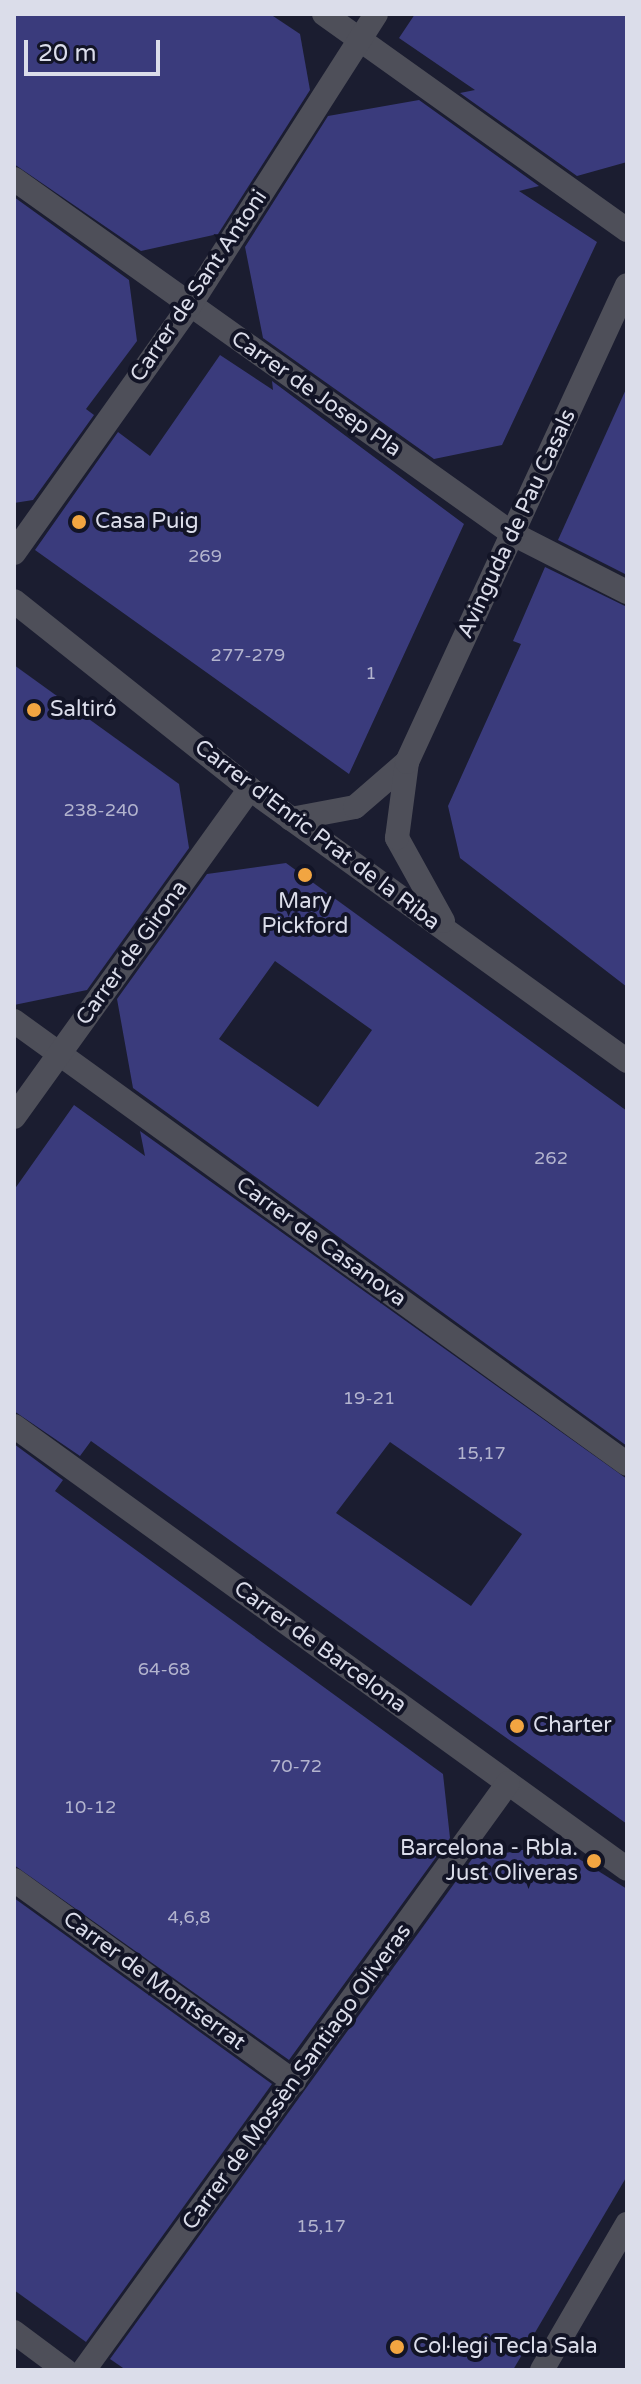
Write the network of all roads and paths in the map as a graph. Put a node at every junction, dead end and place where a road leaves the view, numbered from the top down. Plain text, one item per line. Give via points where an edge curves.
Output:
1 (324, 14) edge
2 (376, 14) edge
3 (360, 39) junction
4 (14, 179) edge
5 (627, 230) edge
6 (627, 285) edge
7 (190, 305) junction
8 (513, 534) junction
9 (14, 553) edge
10 (627, 592) edge
11 (14, 601) edge
12 (407, 762) junction
13 (250, 789) junction
14 (291, 819) junction
15 (455, 937) junction
16 (14, 1021) edge
17 (59, 1054) junction
18 (627, 1061) edge
19 (14, 1117) edge
20 (14, 1426) edge
21 (627, 1464) edge
22 (508, 1783) junction
23 (627, 1869) edge
24 (14, 1880) edge
25 (294, 2082) junction
26 (627, 2224) edge
27 (16, 2338) edge
28 (65, 2370) edge
29 (84, 2370) edge
30 (542, 2370) edge

1 - 3 street
2 - 3 street, Carrer de Sant Antoni
3 - 5 street
3 - 7 street, Carrer de Sant Antoni
4 - 7 street, Carrer de Josep Pla
6 - 8 street, Avinguda de Pau Casals
7 - 8 street, Carrer de Josep Pla
7 - 9 street, Carrer de Sant Antoni
8 - 10 street, Carrer de Josep Pla
8 - 12 street, Avinguda de Pau Casals
11 - 13 street, Carrer d'Enric Prat de la Riba
12 - 14 street, Avinguda de Pau Casals via 355,807
12 - 15 street, Avinguda de Pau Casals via 397,838
13 - 14 street, Carrer d'Enric Prat de la Riba
13 - 17 street, Carrer de Girona
14 - 15 street, Carrer d'Enric Prat de la Riba
15 - 18 street, Carrer d'Enric Prat de la Riba
16 - 17 street, Carrer de Casanova
17 - 19 street, Carrer de Girona
17 - 21 street, Carrer de Casanova
20 - 22 street, Carrer de Barcelona
22 - 23 street, Carrer de Barcelona
22 - 25 street, Carrer de Mossèn Santiago Oliveras
24 - 25 street, Carrer de Montserrat
25 - 29 street, Carrer de Mossèn Santiago Oliveras
26 - 30 street
27 - 28 street

